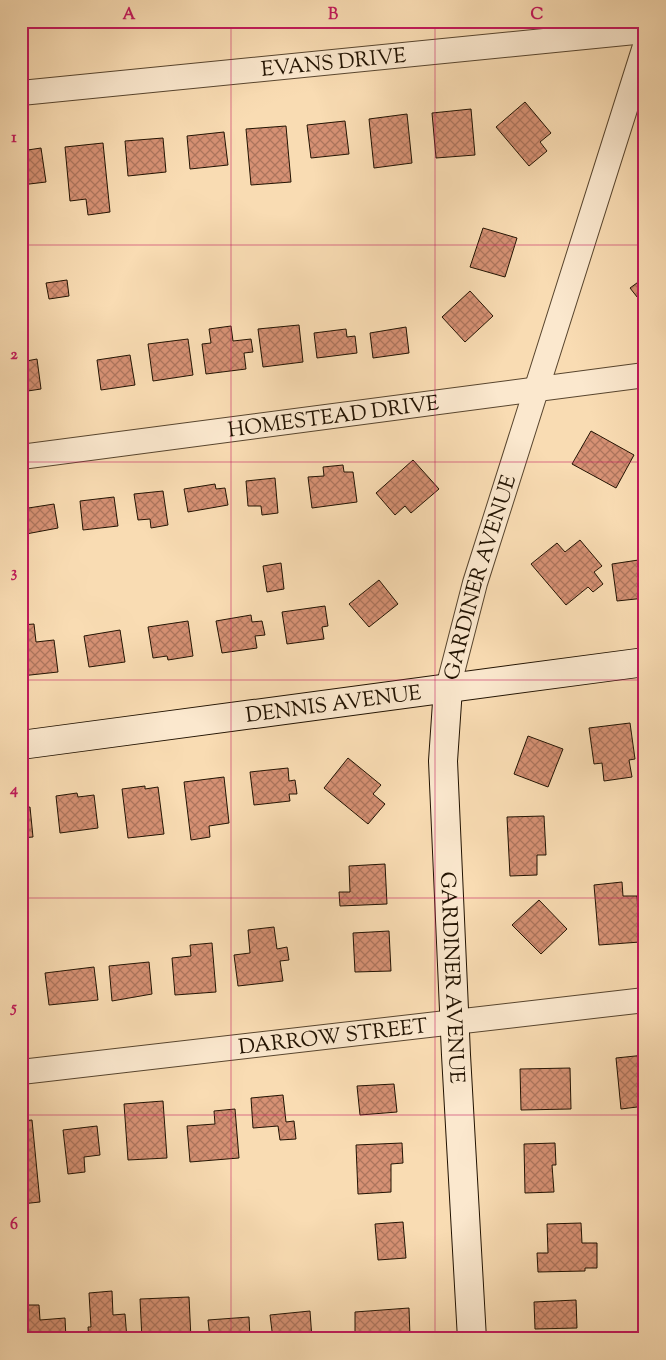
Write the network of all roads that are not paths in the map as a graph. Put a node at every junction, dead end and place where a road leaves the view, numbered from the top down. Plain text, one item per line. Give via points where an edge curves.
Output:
1 (645, 31) edge
2 (645, 46) edge
3 (21, 93) edge
4 (645, 376) edge
5 (537, 390) junction
6 (21, 457) edge
7 (645, 662) edge
8 (448, 688) junction
9 (21, 745) edge
10 (645, 1000) edge
11 (455, 1023) junction
12 (21, 1072) edge
13 (472, 1339) edge

1 - 3 street, EVANS DRIVE
2 - 5 street, GARDINER AVENUE
4 - 5 street, HOMESTEAD DRIVE
5 - 6 street, HOMESTEAD DRIVE
5 - 8 street, GARDINER AVENUE via 475,583
7 - 8 street, DENNIS AVENUE
8 - 9 street, DENNIS AVENUE
8 - 11 street, GARDINER AVENUE via 443,761
10 - 11 street, DARROW STREET via 491,1016
11 - 12 street, DARROW STREET
11 - 13 street, GARDINER AVENUE

